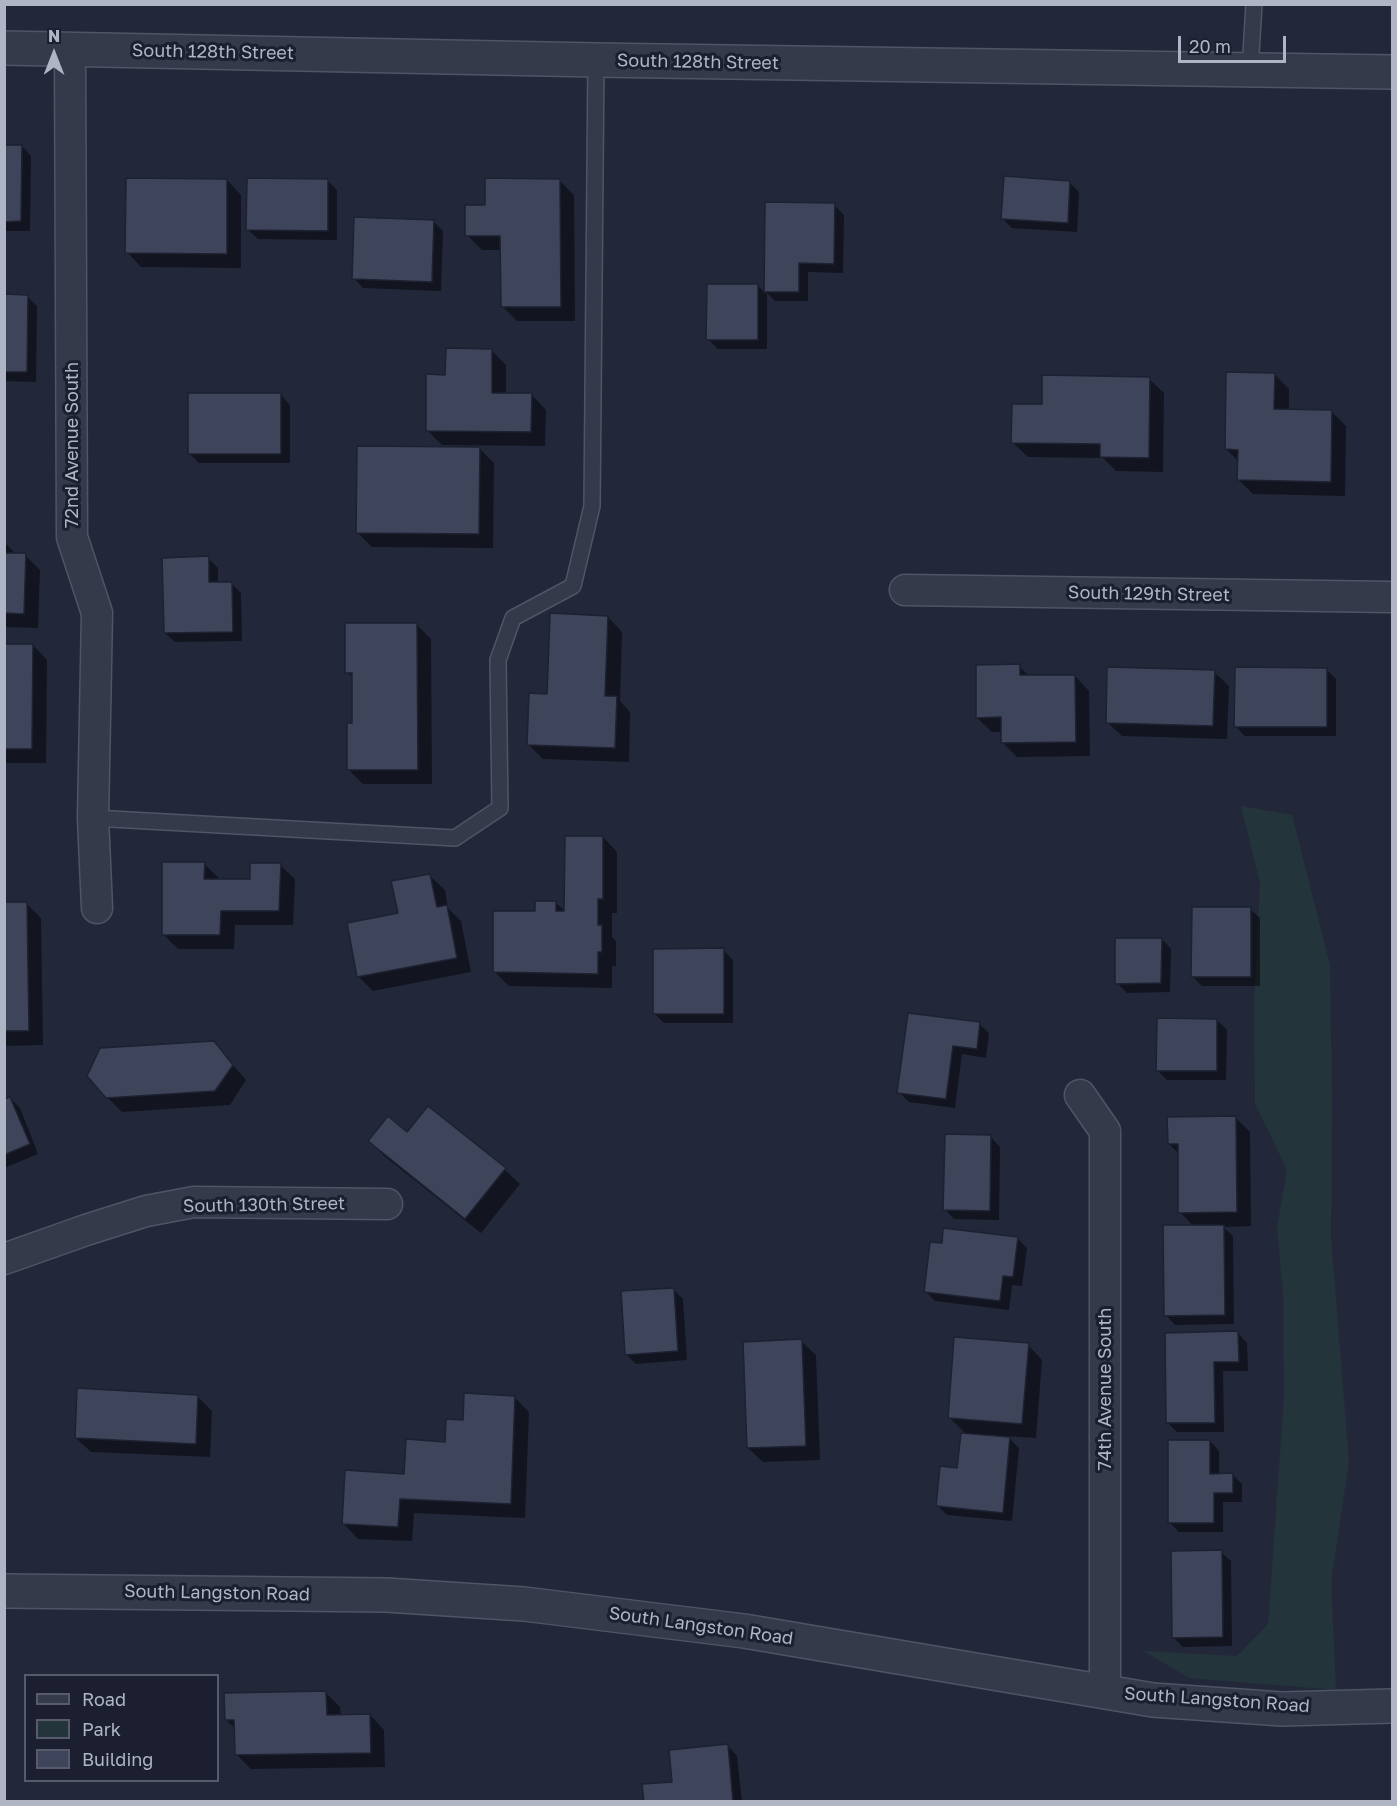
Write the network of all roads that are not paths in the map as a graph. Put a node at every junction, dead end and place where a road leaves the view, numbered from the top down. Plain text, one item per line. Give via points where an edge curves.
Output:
1 (1254, 4) edge
2 (4, 48) edge
3 (70, 49) junction
4 (596, 60) junction
5 (1250, 70) junction
6 (1392, 72) edge
7 (905, 590) dead end
8 (1392, 597) edge
9 (93, 818) junction
10 (96, 908) dead end
11 (1080, 1095) dead end
12 (387, 1204) dead end
13 (4, 1259) edge
14 (4, 1591) edge
15 (1105, 1691) junction
16 (1392, 1706) edge

1 - 5 lane
2 - 3 street, South 128th Street
3 - 4 street, South 128th Street
3 - 9 street, 72nd Avenue South via 72,537 96,613
4 - 5 street, South 128th Street
4 - 9 lane via 592,506 573,586 513,618 498,660 500,808 455,838
5 - 6 street, South 128th Street
7 - 8 street, South 129th Street
9 - 10 street, 72nd Avenue South
11 - 15 street, 74th Avenue South via 1105,1131
12 - 13 street, South 130th Street via 194,1202 146,1211
14 - 15 street, South Langston Road via 386,1595 524,1604 744,1631
15 - 16 street, South Langston Road via 1153,1700 1282,1708

